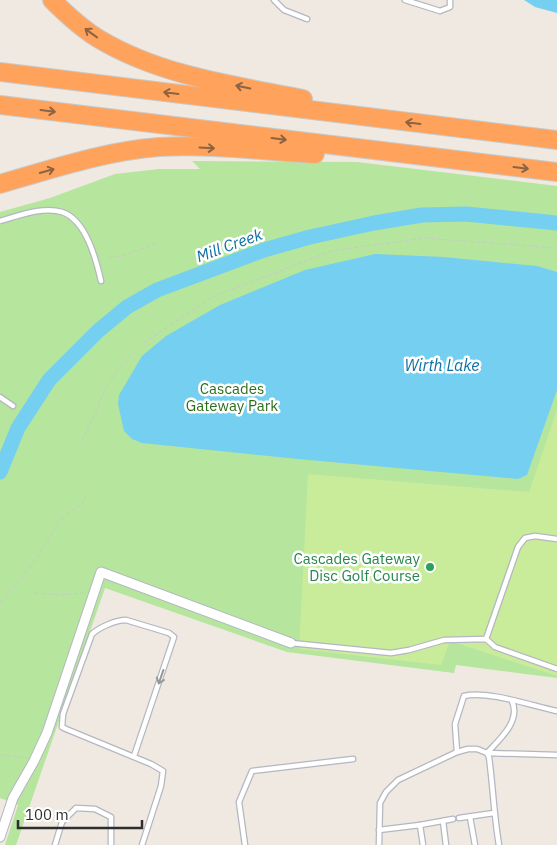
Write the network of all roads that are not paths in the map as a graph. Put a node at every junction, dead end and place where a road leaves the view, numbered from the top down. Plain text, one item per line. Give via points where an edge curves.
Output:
1 (52, 0) edge
2 (274, 0) edge
3 (404, 0) edge
4 (450, 0) edge
5 (307, 19) dead end
6 (0, 72) edge
7 (0, 105) edge
8 (376, 118) junction
9 (557, 140) edge
10 (382, 151) junction
11 (557, 172) edge
12 (0, 184) edge
13 (0, 221) edge
14 (101, 281) dead end
15 (0, 397) edge
16 (13, 406) dead end
17 (557, 539) edge
18 (486, 639) junction
19 (291, 643) joint
20 (557, 669) edge
21 (512, 701) junction
22 (557, 711) edge
23 (457, 752) junction
24 (487, 753) junction
25 (557, 755) edge
26 (134, 756) junction
27 (353, 759) dead end
28 (4, 811) edge
29 (494, 812) junction
30 (470, 817) junction
31 (459, 818) dead end
32 (453, 819) dead end
33 (443, 821) junction
34 (420, 825) junction
35 (379, 830) junction
36 (0, 838) edge
37 (55, 845) edge
38 (111, 845) edge
39 (142, 845) edge
40 (245, 845) edge
41 (379, 845) edge
42 (423, 845) edge
43 (446, 845) edge
44 (475, 845) edge
45 (499, 845) edge

8 -> 1 highway via 308,100 180,74 148,63 97,38
2 - 5 lane via 284,10
3 - 4 lane via 440,11 450,7
8 -> 6 highway
7 -> 10 highway
9 -> 8 highway
10 -> 11 highway
12 -> 10 highway via 110,154 159,147 338,155
13 - 14 lane via 47,210 62,212 83,229
15 - 16 lane
17 - 18 lane via 525,538 518,547
18 - 19 lane via 444,640 391,653
18 - 20 lane via 495,647
19 - 28 street via 101,572 47,733
21 - 22 lane
21 - 23 lane via 487,695 464,696 455,724
21 - 24 lane via 514,717 507,732
23 - 24 lane via 477,749
23 - 35 lane via 398,780 386,792 380,804
24 - 25 lane
24 - 29 lane
26 -> 26 lane via 62,727 63,714 92,634 120,620 174,637
26 - 39 lane via 163,771
27 - 40 lane via 252,771 239,802
28 - 36 street
29 - 30 lane
29 - 45 lane
30 - 31 lane
30 - 44 lane
32 - 33 lane
33 - 34 lane
33 - 43 lane
34 - 35 lane
34 - 42 lane
35 - 41 lane
37 - 38 lane via 62,822 76,808 95,809 111,817

